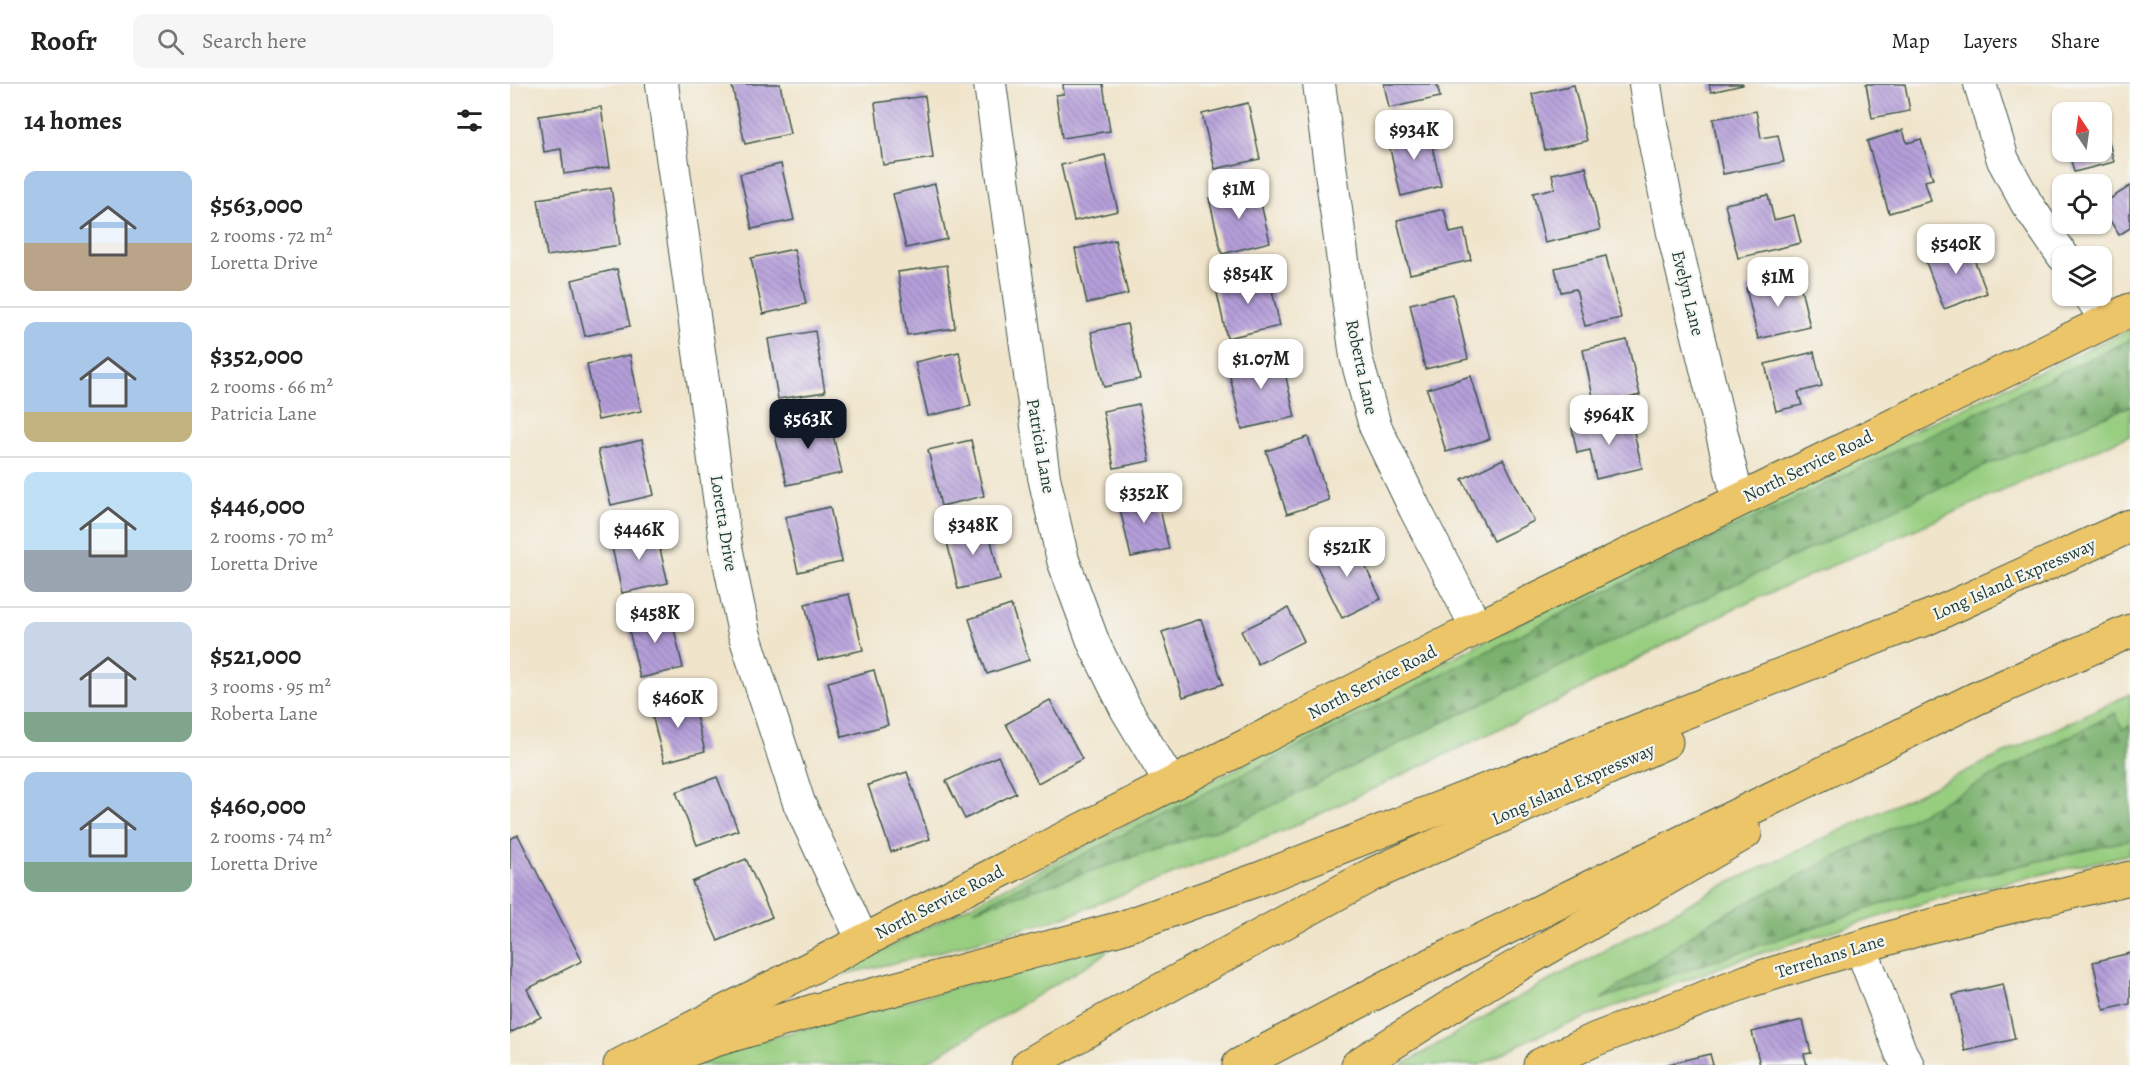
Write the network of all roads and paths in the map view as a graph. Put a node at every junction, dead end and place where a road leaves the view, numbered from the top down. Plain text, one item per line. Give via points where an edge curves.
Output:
1 (662, 84) edge
2 (990, 84) edge
3 (1319, 84) edge
4 (1645, 84) edge
5 (1980, 84) edge
6 (2056, 246) edge
7 (2109, 309) edge
8 (1738, 500) junction
9 (2130, 526) edge
10 (1941, 612) junction
11 (1477, 628) junction
12 (2130, 631) edge
13 (1977, 699) junction
14 (1171, 784) junction
15 (2130, 878) edge
16 (863, 941) junction
17 (1861, 948) junction
18 (620, 1065) edge
19 (648, 1065) edge
20 (1028, 1065) edge
21 (1239, 1065) edge
22 (1358, 1065) edge
23 (1540, 1065) edge
24 (1908, 1065) edge

1 - 16 street, Loretta Drive via 726,547 744,633 799,803
2 - 14 street, Patricia Lane via 1042,465 1063,560 1094,644 1126,709
3 - 11 street, Roberta Lane via 1356,357 1375,426
4 - 8 street, Evelyn Lane via 1673,233
5 - 6 street via 2003,160
7 - 8 main road, North Service Road
8 - 11 main road, North Service Road
9 - 10 main road, Long Island Expressway
10 - 19 main road via 1256,880 1121,928 813,1011
10 - 20 main road, Long Island Expressway via 1640,754 1372,873
11 - 14 main road, North Service Road
12 - 13 main road
13 - 21 main road via 1400,980
13 - 22 main road via 1489,982
14 - 16 main road, North Service Road
15 - 17 main road, Terrehans Lane via 1926,927
16 - 18 main road, North Service Road
17 - 23 main road, Terrehans Lane via 1748,981 1596,1039
17 - 24 street

